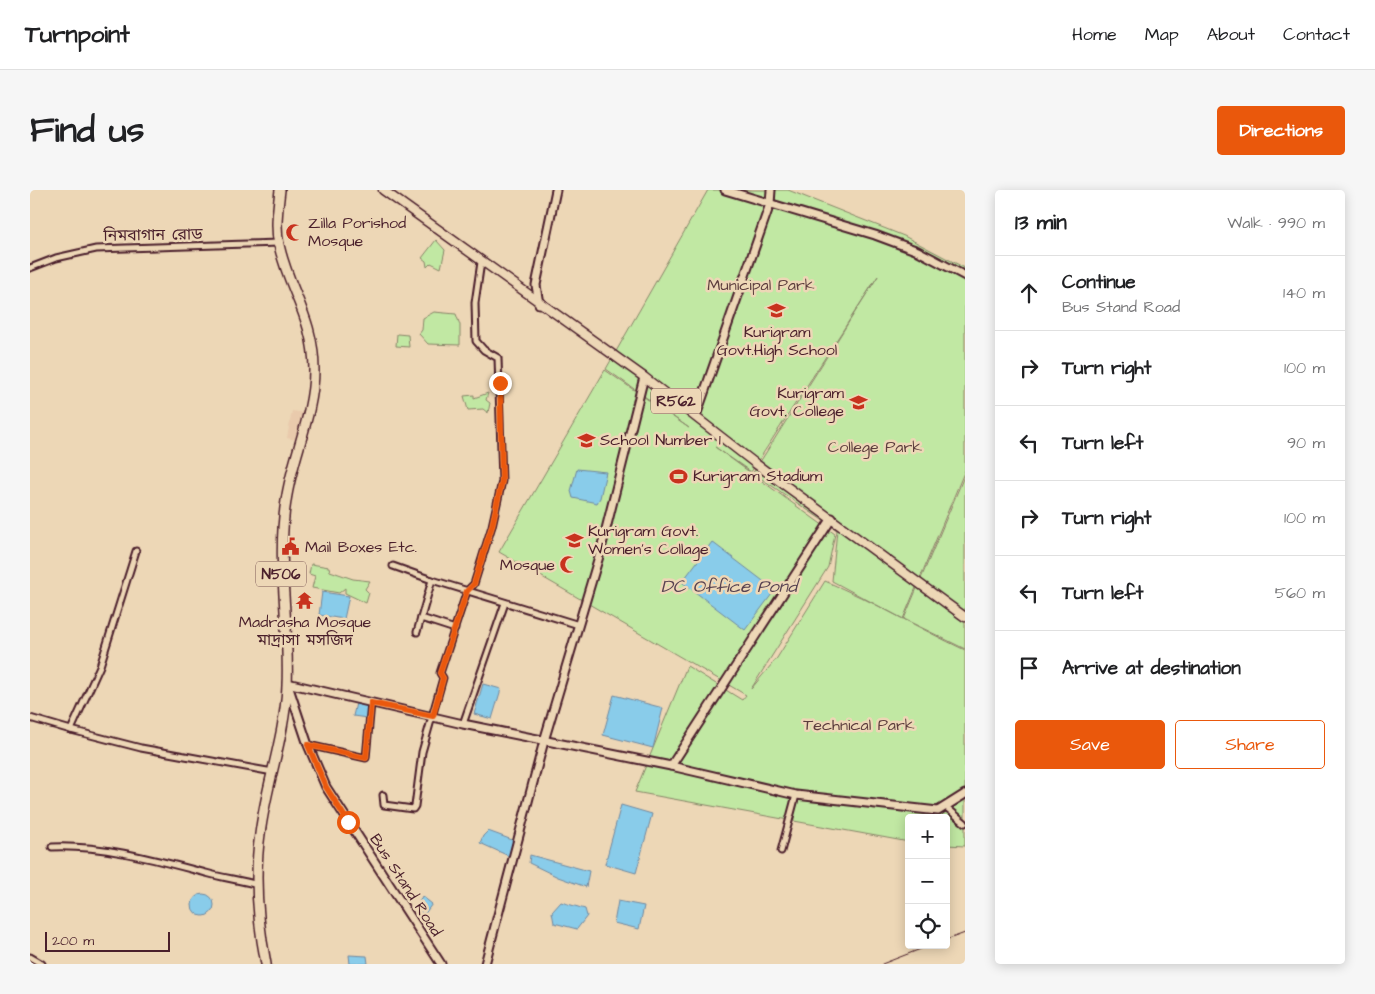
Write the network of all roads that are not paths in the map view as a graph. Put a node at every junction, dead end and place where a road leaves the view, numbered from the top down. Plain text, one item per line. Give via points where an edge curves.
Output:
1 (280, 190) edge
2 (383, 190) edge
3 (556, 190) edge
4 (725, 190) edge
5 (772, 190) edge
6 (770, 204) junction
7 (278, 243) junction
8 (481, 262) junction
9 (30, 268) edge
10 (965, 276) edge
11 (536, 286) junction
12 (526, 294) junction
13 (539, 304) junction
14 (644, 377) junction
15 (696, 416) junction
16 (832, 518) junction
17 (136, 551) dead end
18 (393, 566) dead end
19 (432, 580) junction
20 (467, 591) junction
21 (505, 603) junction
22 (422, 614) junction
23 (965, 616) edge
24 (579, 624) junction
25 (455, 629) junction
26 (417, 632) dead end
27 (287, 684) junction
28 (371, 703) junction
29 (433, 716) junction
30 (30, 718) edge
31 (463, 724) junction
32 (71, 730) junction
33 (544, 741) junction
34 (308, 745) junction
35 (671, 766) junction
36 (273, 772) junction
37 (965, 794) edge
38 (383, 795) dead end
39 (796, 795) junction
40 (946, 807) junction
41 (965, 822) edge
42 (52, 847) dead end
43 (781, 851) dead end
44 (258, 885) junction
45 (30, 957) edge
46 (42, 964) edge
47 (266, 964) edge
48 (441, 964) edge
49 (485, 964) edge

1 - 7 highway, N506 via 276,222
2 - 8 main road, R562
3 - 11 street
4 - 6 street
5 - 6 street
6 - 10 street via 875,235 918,251
6 - 15 street
7 - 9 street, নিমবাগান রোড via 96,249
7 - 27 highway, N506 via 312,337 314,370 306,427 286,499 281,544
8 - 12 main road, R562
8 - 20 street via 475,303 476,341 498,358 503,469 492,526 474,584
11 - 12 street
11 - 13 street
12 - 13 main road, R562
13 - 14 main road, R562
14 - 15 main road, R562
14 - 24 street
15 - 16 main road, R562
16 - 23 main road, R562
16 - 35 street
17 - 32 street via 100,666
18 - 19 street
19 - 20 street
19 - 22 street
20 - 21 street
20 - 25 street
21 - 24 street
21 - 31 street
22 - 25 street
22 - 26 street
24 - 33 street
25 - 29 street via 440,673 443,678
27 - 28 street
27 - 34 street, Bus Stand Road
27 - 36 highway, N506
28 - 29 street
28 - 34 street via 366,758
29 - 31 street
29 - 38 street via 422,752 413,809 384,805
30 - 32 street
31 - 33 street
32 - 36 street via 141,748
33 - 35 street
33 - 49 street
34 - 48 street, Bus Stand Road via 326,787
35 - 39 street
36 - 44 highway, N506 via 260,834
37 - 40 street
39 - 40 street via 938,811
39 - 43 street
40 - 41 street
42 - 44 street via 86,847 169,862
44 - 47 highway, N506
45 - 46 street

